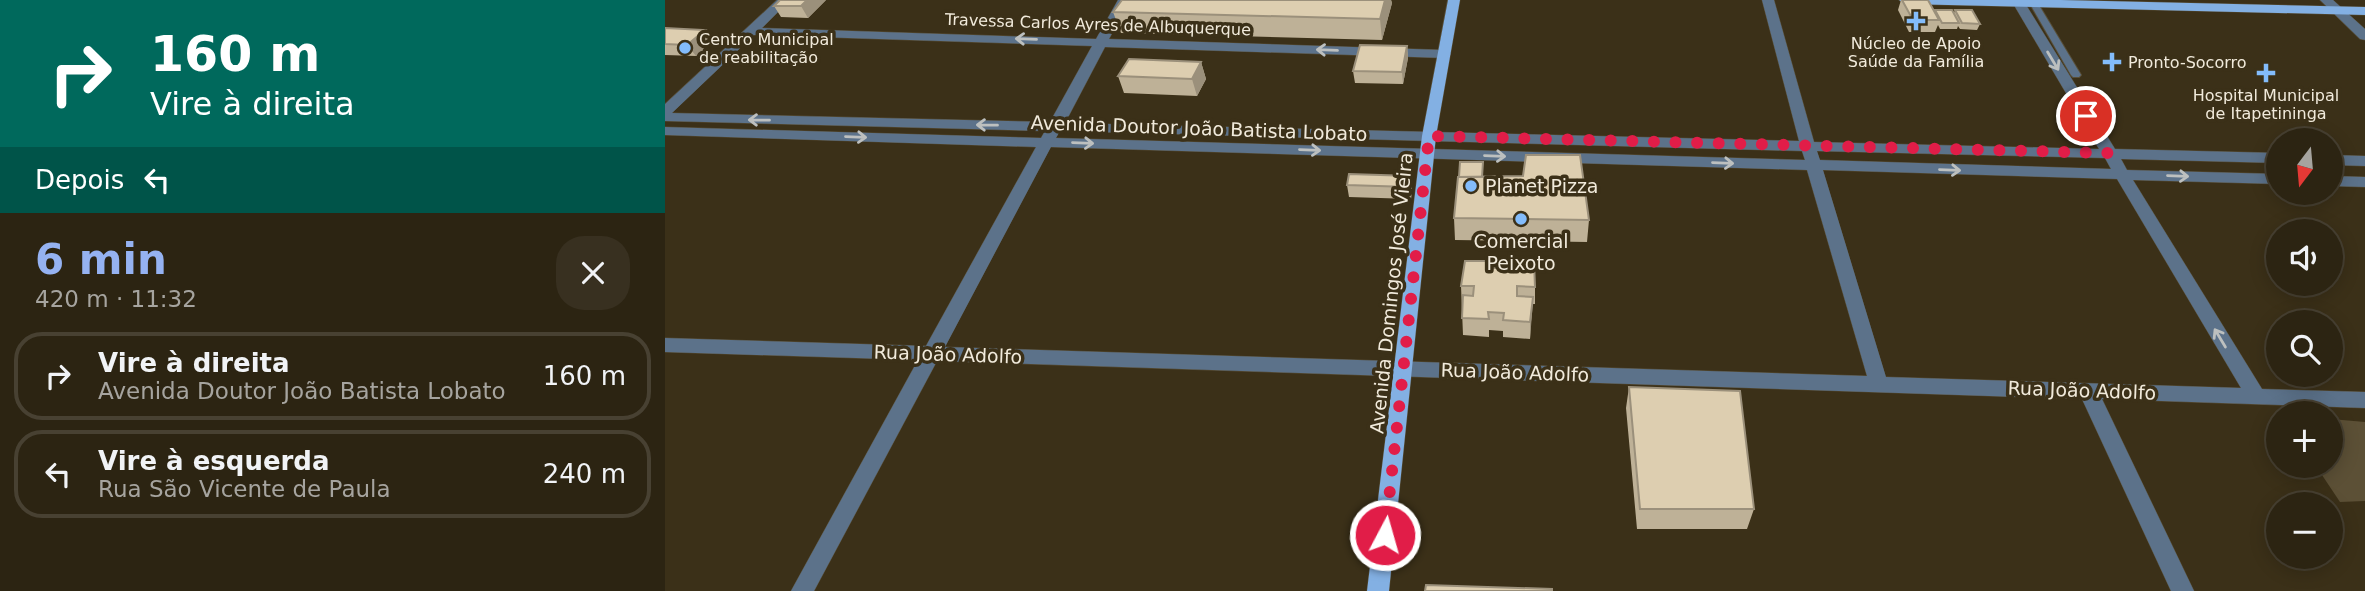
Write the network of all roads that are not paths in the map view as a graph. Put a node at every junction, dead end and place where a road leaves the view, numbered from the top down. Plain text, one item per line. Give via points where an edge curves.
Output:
1 (785, 0) edge
2 (1125, 0) edge
3 (1454, 0) edge
4 (1769, 0) edge
5 (1905, 0) edge
6 (2326, 0) edge
7 (2027, 2) edge
8 (2337, 10) junction
9 (2365, 10) edge
10 (751, 31) junction
11 (2365, 36) edge
12 (1102, 41) junction
13 (1444, 54) junction
14 (2076, 75) dead end
15 (665, 115) edge
16 (665, 131) edge
17 (1051, 134) junction
18 (1428, 145) junction
19 (1808, 146) junction
20 (2108, 153) junction
21 (2266, 158) edge
22 (2343, 160) edge
23 (2365, 161) edge
24 (1814, 166) junction
25 (2121, 175) junction
26 (2266, 179) edge
27 (2343, 181) edge
28 (2365, 182) edge
29 (665, 345) edge
30 (932, 353) junction
31 (1403, 369) junction
32 (1879, 384) junction
33 (2088, 391) junction
34 (2256, 396) junction
35 (2365, 400) edge
36 (802, 591) edge
37 (1378, 591) edge
38 (2183, 591) edge

1 - 10 street
2 - 12 street
3 - 13 main road, Avenida Domingos José Vieira
4 - 19 street
5 - 7 main road
6 - 8 street
7 - 8 main road
7 - 14 lane
7 -> 20 street
8 - 9 main road
8 - 11 street
12 -> 10 street, Travessa Carlos Ayres de Albuquerque
10 - 15 street
13 -> 12 street, Travessa Carlos Ayres de Albuquerque
12 - 17 street
13 - 18 main road, Avenida Domingos José Vieira
17 -> 15 street, Avenida Doutor João Batista Lobato
16 -> 17 street, Avenida Doutor João Batista Lobato
17 - 18 street, Avenida Doutor João Batista Lobato
17 - 30 street
18 - 19 street, Avenida Doutor João Batista Lobato
18 -> 24 street, Avenida Doutor João Batista Lobato
18 - 31 main road, Avenida Domingos José Vieira
19 - 20 street, Avenida Doutor João Batista Lobato
19 - 24 street
20 - 21 street, Avenida Doutor João Batista Lobato
20 - 25 street
22 - 23 street
24 -> 25 street, Avenida Doutor João Batista Lobato
24 - 32 street
25 -> 26 street, Avenida Doutor João Batista Lobato
34 -> 25 street
27 - 28 street
29 - 30 street, Rua João Adolfo
30 - 31 street, Rua João Adolfo
30 - 36 street
31 - 32 street, Rua João Adolfo
31 - 37 main road, Avenida Domingos José Vieira
32 - 33 street, Rua João Adolfo
33 - 34 street, Rua João Adolfo
33 - 38 street
34 - 35 street, Rua João Adolfo

